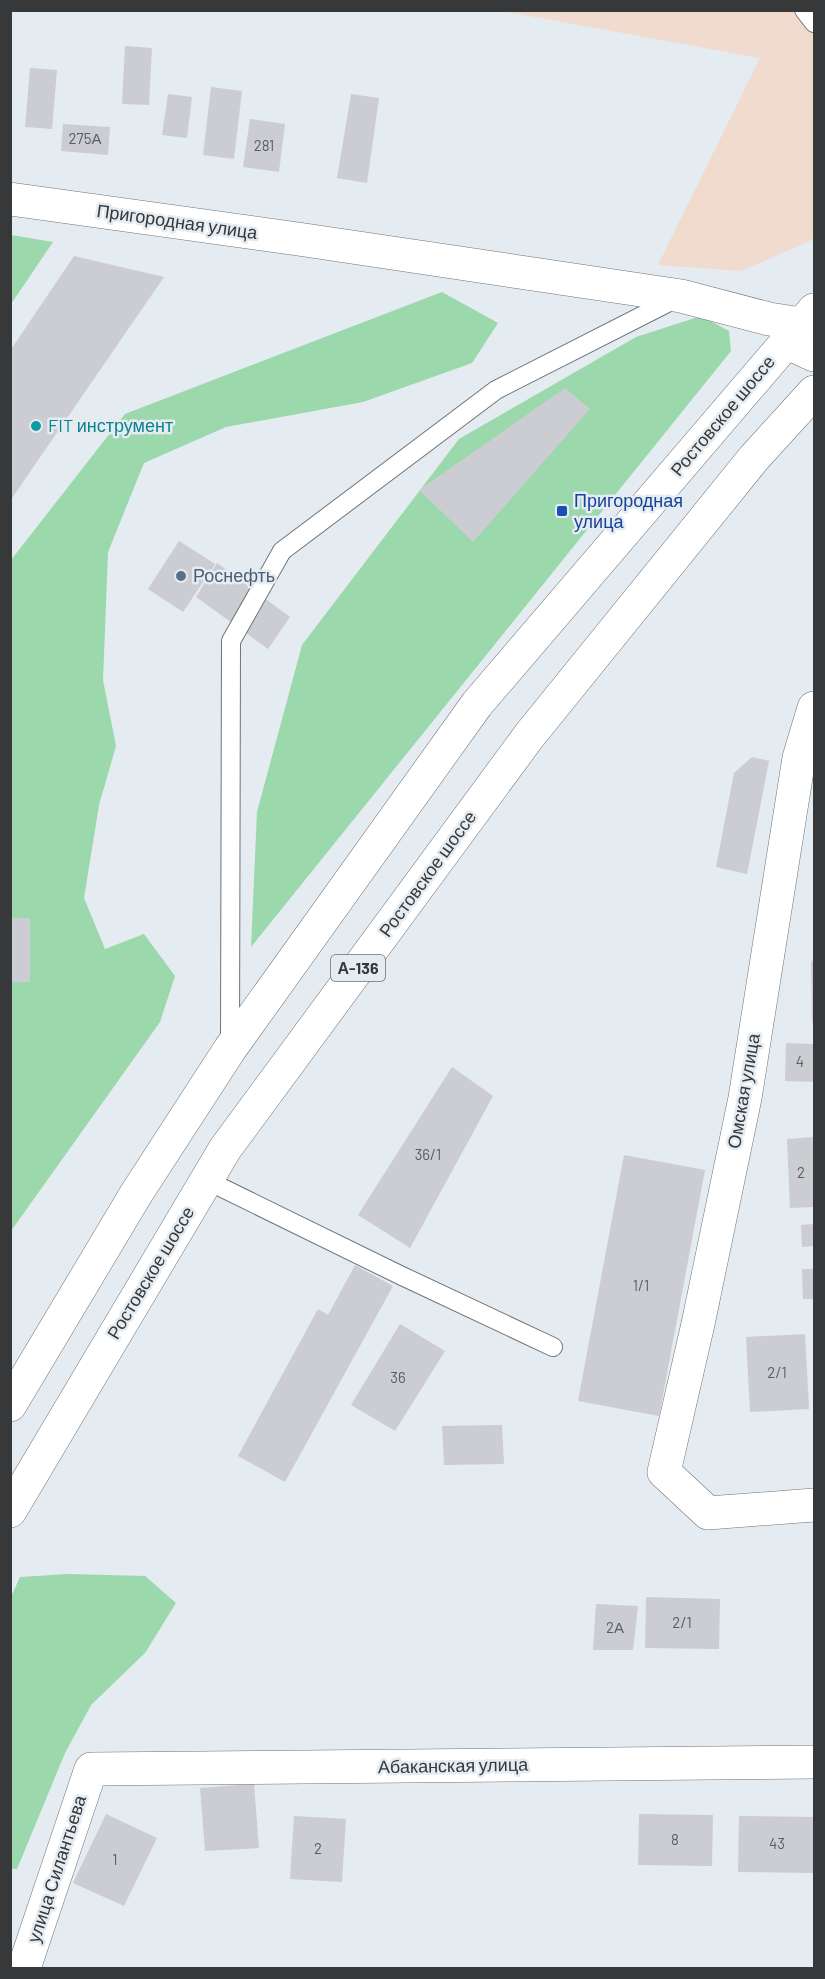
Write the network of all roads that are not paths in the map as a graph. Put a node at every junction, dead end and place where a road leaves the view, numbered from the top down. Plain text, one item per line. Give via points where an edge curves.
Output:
1 (804, 10) edge
2 (814, 23) edge
3 (10, 199) edge
4 (681, 296) junction
5 (800, 330) edge
6 (814, 392) edge
7 (814, 708) edge
8 (230, 1049) junction
9 (206, 1180) junction
10 (553, 1347) dead end
11 (15, 1386) edge
12 (814, 1505) edge
13 (10, 1511) edge
14 (814, 1762) edge
15 (91, 1769) joint
16 (24, 1968) edge

1 - 2 lane
3 - 4 main road, Пригородная улица
4 - 5 main road, Пригородная улица
4 - 8 lane via 496,390 282,551 231,641
5 - 8 main road, Ростовское шоссе via 477,704
6 - 9 main road, Ростовское шоссе / А-136 via 754,458 529,736
7 - 12 main road, Омская улица via 799,758 745,1098 664,1472 708,1512
8 - 11 main road, Ростовское шоссе
9 - 10 lane
9 - 13 main road, Ростовское шоссе / А-136
14 - 15 main road, Абаканская улица
15 - 16 main road, улица Силантьева

